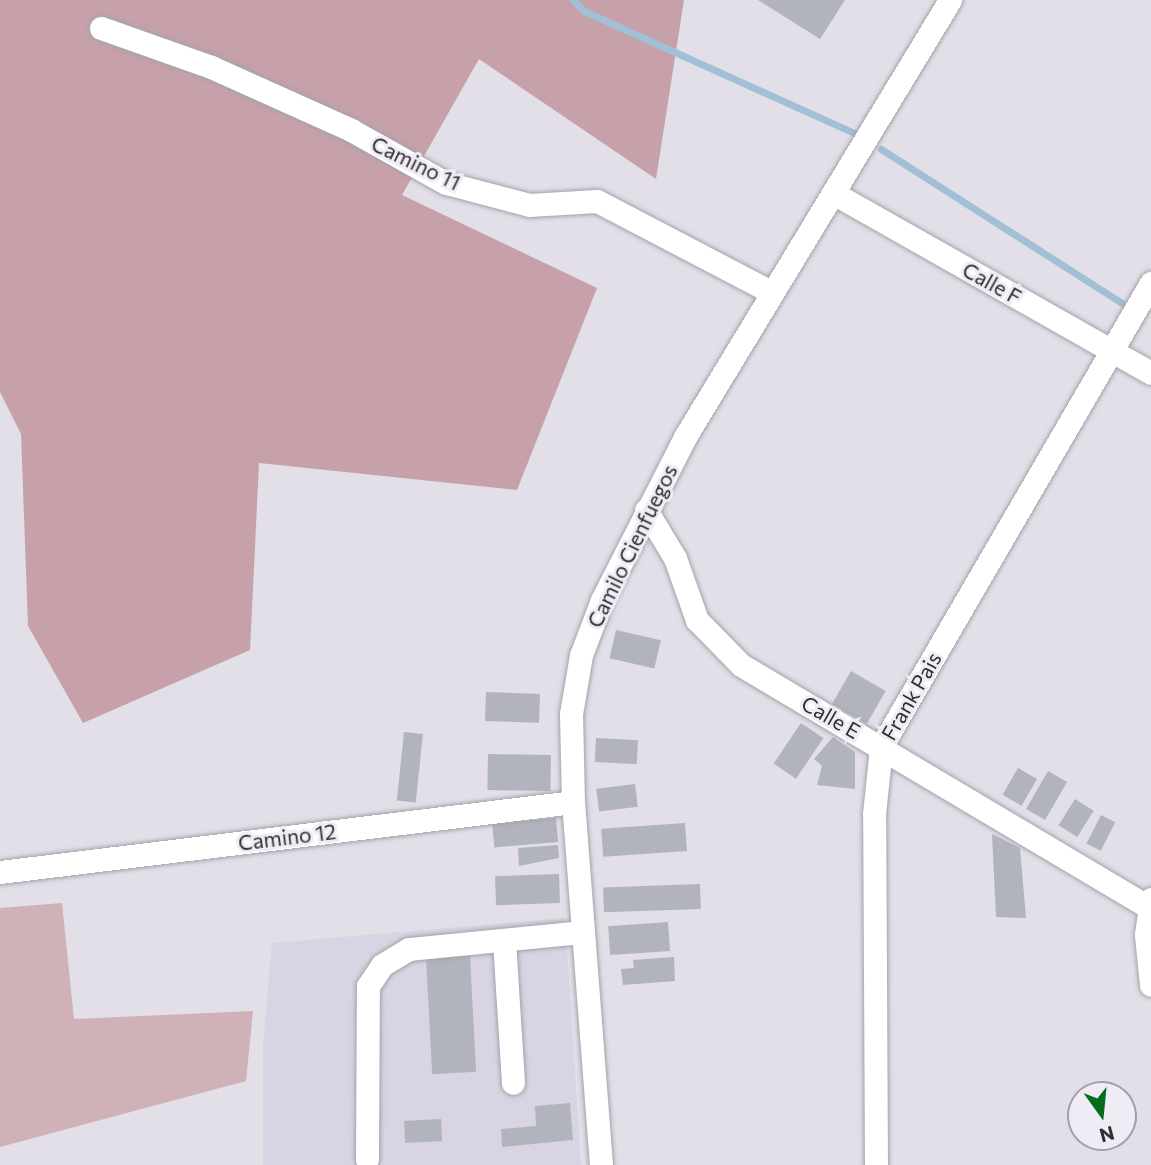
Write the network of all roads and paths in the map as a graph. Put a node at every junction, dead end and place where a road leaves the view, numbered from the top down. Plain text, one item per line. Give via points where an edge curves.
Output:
1 (950, 0) edge
2 (101, 28) dead end
3 (833, 193) junction
4 (1151, 283) edge
5 (771, 292) junction
6 (1112, 350) junction
7 (1151, 373) edge
8 (646, 510) junction
9 (881, 747) junction
10 (573, 802) junction
11 (0, 872) edge
12 (1150, 904) edge
13 (582, 932) junction
14 (504, 940) junction
15 (1151, 985) edge
16 (513, 1083) dead end
17 (367, 1159) dead end
18 (601, 1165) edge
19 (876, 1165) edge

1 - 3 street, Camilo Cienfuegos
2 - 5 street, Camino 11 via 287,101 446,183 529,205 597,201
3 - 5 street, Camilo Cienfuegos
3 - 6 street, Calle F
4 - 6 street, Frank Pais
5 - 8 street, Camilo Cienfuegos
6 - 7 street, Calle F
6 - 9 street, Frank Pais
8 - 9 street, Calle E via 675,558 696,620 714,642 740,665
8 - 10 street, Camilo Cienfuegos via 581,655 571,714
9 - 12 street, Calle E
9 - 19 street, Frank Pais via 874,814
10 - 11 street, Camino 12
10 - 13 street, Camilo Cienfuegos
12 - 15 street
13 - 14 street
13 - 18 street, Camilo Cienfuegos
14 - 16 street
14 - 17 street via 394,954 368,986

